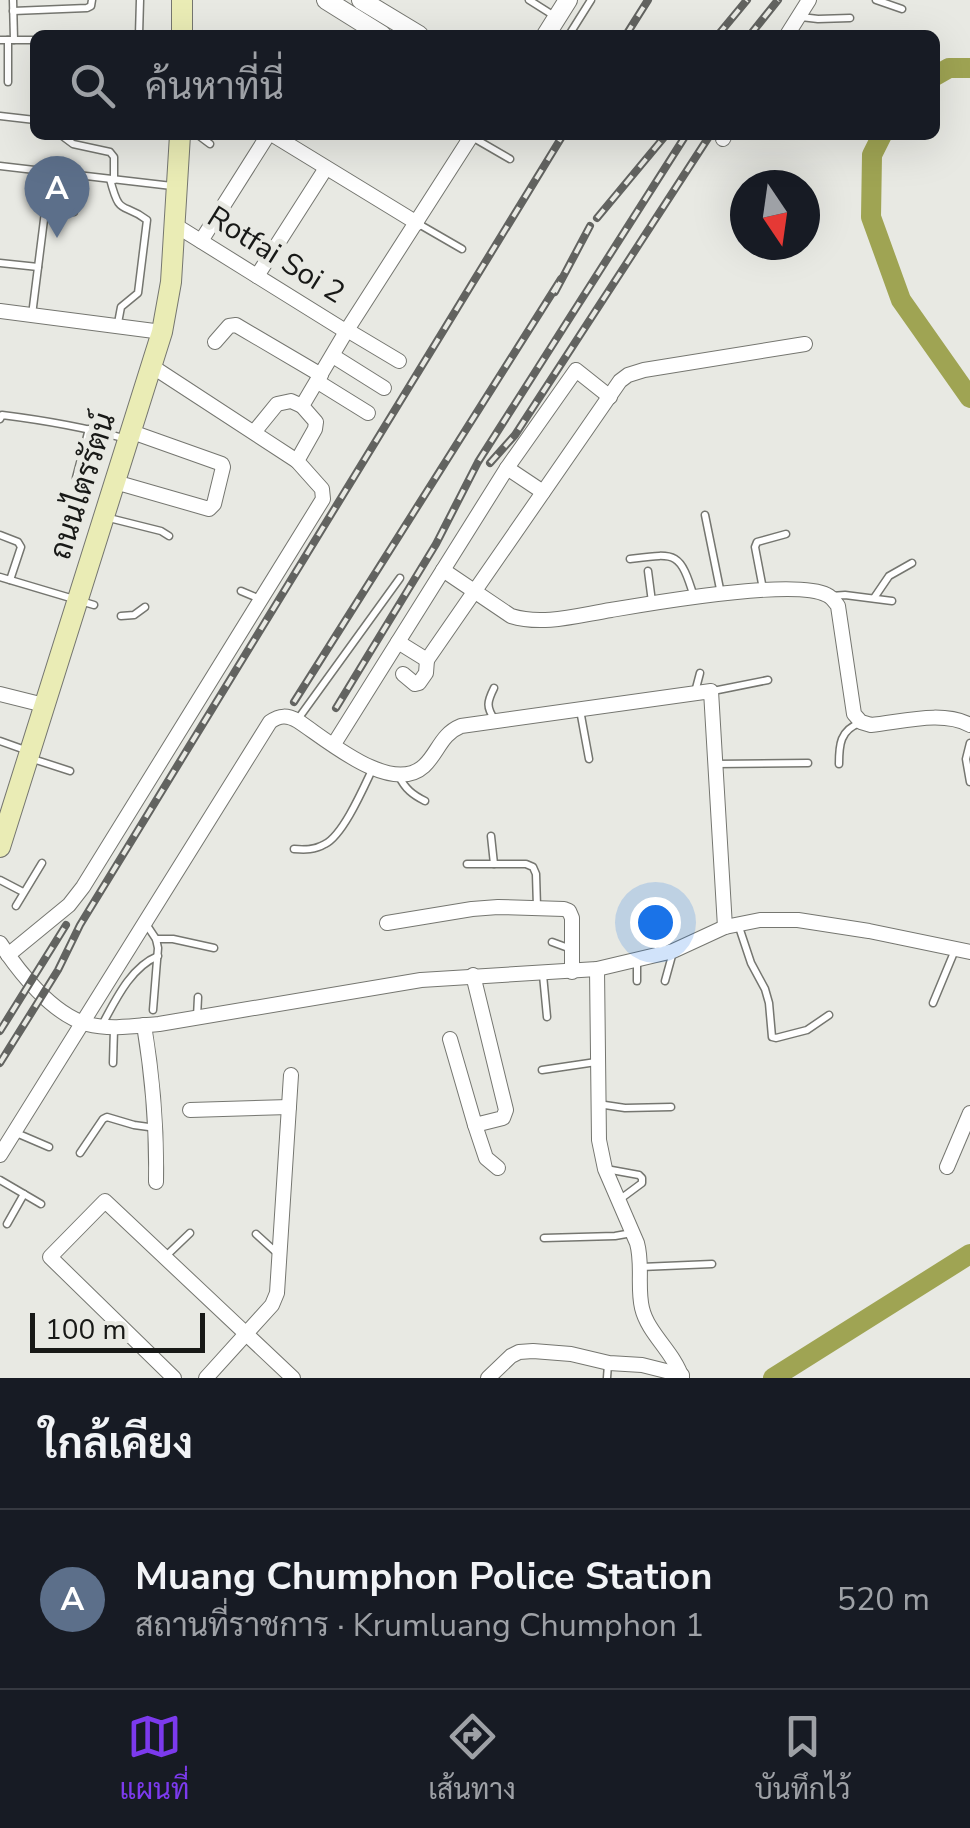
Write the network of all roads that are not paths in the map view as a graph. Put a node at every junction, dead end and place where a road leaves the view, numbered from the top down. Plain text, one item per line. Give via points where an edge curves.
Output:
1 (13, 0) edge
2 (92, 0) edge
3 (140, 0) edge
4 (182, 0) edge
5 (326, 0) edge
6 (529, 0) edge
7 (568, 0) edge
8 (591, 0) edge
9 (809, 0) edge
10 (876, 0) edge
11 (902, 9) dead end
12 (13, 11) junction
13 (372, 16) edge
14 (799, 16) junction
15 (557, 18) junction
16 (850, 18) dead end
17 (139, 30) edge
18 (182, 30) edge
19 (406, 30) edge
20 (549, 30) edge
21 (572, 30) edge
22 (790, 30) edge
23 (7, 40) edge
24 (8, 82) dead end
25 (0, 116) edge
26 (30, 119) edge
27 (68, 140) edge
28 (180, 140) edge
29 (205, 140) edge
30 (268, 140) edge
31 (469, 140) edge
32 (478, 140) edge
33 (299, 142) edge
34 (210, 144) dead end
35 (510, 159) dead end
36 (0, 166) edge
37 (326, 168) junction
38 (50, 172) junction
39 (79, 176) junction
40 (112, 180) junction
41 (178, 187) junction
42 (74, 212) dead end
43 (417, 223) junction
44 (176, 225) junction
45 (201, 241) junction
46 (462, 249) dead end
47 (0, 262) edge
48 (38, 267) junction
49 (258, 276) junction
50 (0, 311) edge
51 (32, 315) junction
52 (118, 326) junction
53 (347, 331) junction
54 (162, 332) junction
55 (215, 342) dead end
56 (806, 344) dead end
57 (332, 356) junction
58 (398, 362) dead end
59 (153, 367) junction
60 (319, 379) junction
61 (384, 388) dead end
62 (610, 396) junction
63 (302, 406) junction
64 (368, 412) dead end
65 (1, 416) edge
66 (89, 429) junction
67 (255, 432) junction
68 (130, 436) junction
69 (297, 460) junction
70 (507, 468) junction
71 (76, 478) dead end
72 (115, 482) junction
73 (543, 492) junction
74 (705, 515) dead end
75 (104, 516) junction
76 (786, 534) dead end
77 (0, 536) edge
78 (169, 536) dead end
79 (630, 559) dead end
80 (912, 563) dead end
81 (443, 570) junction
82 (648, 571) dead end
83 (0, 577) edge
84 (400, 578) dead end
85 (10, 580) junction
86 (474, 590) junction
87 (763, 590) junction
88 (241, 591) dead end
89 (721, 595) junction
90 (830, 596) junction
91 (695, 598) junction
92 (874, 598) junction
93 (261, 599) junction
94 (86, 602) junction
95 (892, 602) dead end
96 (652, 603) junction
97 (145, 607) dead end
98 (121, 616) dead end
99 (398, 642) junction
100 (427, 660) junction
101 (700, 673) dead end
102 (403, 674) dead end
103 (768, 680) dead end
104 (494, 688) dead end
105 (703, 692) junction
106 (0, 694) edge
107 (44, 706) junction
108 (580, 709) junction
109 (298, 720) junction
110 (496, 721) junction
111 (861, 722) junction
112 (970, 726) edge
113 (0, 741) edge
114 (970, 743) edge
115 (334, 744) junction
116 (28, 754) junction
117 (589, 759) dead end
118 (808, 763) dead end
119 (714, 764) junction
120 (838, 764) dead end
121 (372, 769) junction
122 (70, 771) dead end
123 (398, 775) junction
124 (970, 782) edge
125 (426, 801) dead end
126 (6, 803) edge
127 (491, 836) dead end
128 (0, 847) edge
129 (294, 849) dead end
130 (42, 863) dead end
131 (467, 864) dead end
132 (494, 864) junction
133 (0, 880) edge
134 (23, 892) junction
135 (16, 906) dead end
136 (537, 908) junction
137 (146, 923) junction
138 (386, 923) dead end
139 (732, 926) junction
140 (156, 939) junction
141 (552, 942) dead end
142 (214, 948) dead end
143 (4, 949) edge
144 (572, 949) junction
145 (673, 951) junction
146 (962, 951) edge
147 (158, 956) junction
148 (637, 960) junction
149 (597, 969) junction
150 (572, 972) junction
151 (543, 974) junction
152 (473, 975) junction
153 (665, 980) dead end
154 (636, 981) dead end
155 (198, 997) dead end
156 (933, 1003) dead end
157 (153, 1010) dead end
158 (829, 1015) dead end
159 (547, 1017) dead end
160 (197, 1018) junction
161 (84, 1023) junction
162 (144, 1025) junction
163 (108, 1027) junction
164 (450, 1039) dead end
165 (597, 1062) junction
166 (113, 1064) dead end
167 (542, 1070) dead end
168 (291, 1076) dead end
169 (598, 1104) junction
170 (289, 1107) junction
171 (671, 1108) dead end
172 (190, 1110) dead end
173 (970, 1113) edge
174 (475, 1125) junction
175 (157, 1128) junction
176 (14, 1132) junction
177 (49, 1147) dead end
178 (80, 1153) dead end
179 (0, 1155) edge
180 (947, 1167) dead end
181 (498, 1168) dead end
182 (605, 1168) junction
183 (0, 1180) edge
184 (156, 1182) dead end
185 (24, 1194) junction
186 (619, 1200) junction
187 (41, 1204) dead end
188 (7, 1224) dead end
189 (633, 1232) junction
190 (190, 1233) dead end
191 (256, 1234) dead end
192 (544, 1238) dead end
193 (279, 1255) junction
194 (165, 1257) junction
195 (712, 1264) dead end
196 (640, 1267) junction
197 (246, 1332) junction
198 (608, 1370) edge
199 (682, 1377) edge
200 (174, 1378) edge
201 (206, 1378) edge
202 (293, 1378) edge
203 (488, 1378) edge

1 - 12 lane
2 - 12 lane via 87,8
3 - 17 lane
4 - 18 main road
5 - 13 street
6 - 15 lane
7 - 15 street
8 - 21 lane
9 - 14 street
10 - 11 lane
12 - 23 lane
13 - 19 street
14 - 16 lane
14 - 22 street
15 - 20 street
23 - 24 lane
25 - 26 lane
27 - 40 lane via 110,152
28 - 41 main road, ถนนไตรรัตน์
29 - 34 lane
30 - 45 street
31 - 43 street
32 - 35 lane
33 - 37 street
36 - 38 lane
37 - 43 street
37 - 49 street
38 - 39 lane
38 - 48 lane
39 - 40 lane
39 - 42 lane
40 - 41 lane
40 - 52 lane via 120,206 148,220 138,292 121,306
41 - 44 main road, ถนนไตรรัตน์
43 - 46 lane
43 - 53 street
44 - 45 street, Rotfai Soi 2
44 - 54 main road, ถนนไตรรัตน์
45 - 49 street, Rotfai Soi 2
47 - 48 lane
48 - 51 lane
49 - 53 street, Rotfai Soi 2
50 - 51 street
51 - 52 street
52 - 54 street
53 - 57 street
53 - 58 street, Rotfai Soi 2
54 - 59 main road, ถนนไตรรัตน์
55 - 60 street via 236,325
56 - 62 street via 644,370 620,381
57 - 60 street
57 - 61 street
59 - 67 street
59 - 68 main road, ถนนไตรรัตน์
60 - 63 street
60 - 64 street
62 - 70 street via 576,370
62 - 73 street
63 - 67 street via 277,404
63 - 69 street via 316,429
65 - 66 lane
66 - 68 lane
66 - 71 lane
67 - 69 street
68 - 72 main road, ถนนไตรรัตน์
68 - 72 street via 222,464 214,504 209,509
69 - 93 street via 324,499
70 - 73 street
70 - 81 street
72 - 75 main road, ถนนไตรรัตน์
73 - 86 street
74 - 89 lane
75 - 78 lane
75 - 94 main road, ถนนไตรรัตน์
76 - 87 lane via 756,542
77 - 85 lane via 21,547
79 - 91 lane via 658,555 680,561
80 - 92 lane via 889,576
81 - 86 street
81 - 99 street
82 - 96 lane
83 - 85 lane
84 - 109 lane
85 - 94 lane
86 - 96 street via 522,619
86 - 100 street
87 - 89 street
87 - 90 street
88 - 93 lane
89 - 91 street
90 - 92 lane
90 - 111 street via 838,606 854,714
91 - 96 street
92 - 95 lane
93 - 143 street via 83,887 69,905
94 - 107 main road, ถนนไตรรัตน์
97 - 98 lane
99 - 100 street
99 - 115 street
100 - 102 street via 420,683
101 - 105 lane
103 - 105 lane
104 - 110 lane via 488,702
105 - 108 street
105 - 119 street
106 - 107 street
107 - 116 main road, ถนนไตรรัตน์
108 - 110 street
108 - 117 lane
109 - 115 street
109 - 137 street via 279,716 270,722
110 - 123 street via 454,728 426,764
111 - 112 street via 940,718
111 - 120 lane via 843,734
113 - 116 lane
114 - 124 lane
115 - 121 street
116 - 122 lane
116 - 126 main road, ถนนไตรรัตน์
118 - 119 lane
119 - 139 street
121 - 123 street
121 - 129 lane via 329,843
123 - 125 lane
126 - 128 main road, ถนนไตรรัตน์
127 - 132 lane
130 - 134 lane
131 - 132 lane
132 - 136 lane via 533,867
133 - 134 lane
134 - 135 lane
136 - 138 street via 472,909
136 - 144 street via 568,911
137 - 140 lane
137 - 161 street
139 - 145 street
139 - 146 street via 798,920
139 - 158 lane via 765,989 772,1036 807,1030
140 - 142 lane
140 - 147 lane
141 - 144 lane
143 - 161 street via 50,1002
144 - 150 street
145 - 148 street
145 - 153 lane
146 - 156 lane
147 - 157 lane
147 - 163 lane via 134,972
148 - 149 street
148 - 154 lane
149 - 150 street
149 - 165 street
150 - 151 street
151 - 152 street
151 - 159 lane
152 - 160 street
152 - 174 street via 506,1115
155 - 160 lane
160 - 162 street
161 - 163 street
161 - 176 street
162 - 163 street
162 - 175 street
163 - 166 lane
164 - 174 street
165 - 167 lane
165 - 169 street
168 - 170 street
169 - 171 lane
169 - 182 street
170 - 172 street
170 - 193 street
173 - 180 street
174 - 181 street via 486,1158
175 - 178 lane via 108,1117
175 - 184 street
176 - 177 lane
176 - 179 street
182 - 186 street
182 - 186 lane via 642,1178
183 - 185 lane
185 - 187 lane
185 - 188 lane
186 - 189 street
189 - 192 lane
189 - 196 street
190 - 194 lane
191 - 193 lane
193 - 197 street via 277,1293
194 - 197 street
194 - 200 street via 105,1201 50,1257
195 - 196 lane
196 - 199 street via 647,1321
197 - 201 street
197 - 202 street
198 - 199 street via 642,1365
198 - 203 street via 571,1354 519,1352

